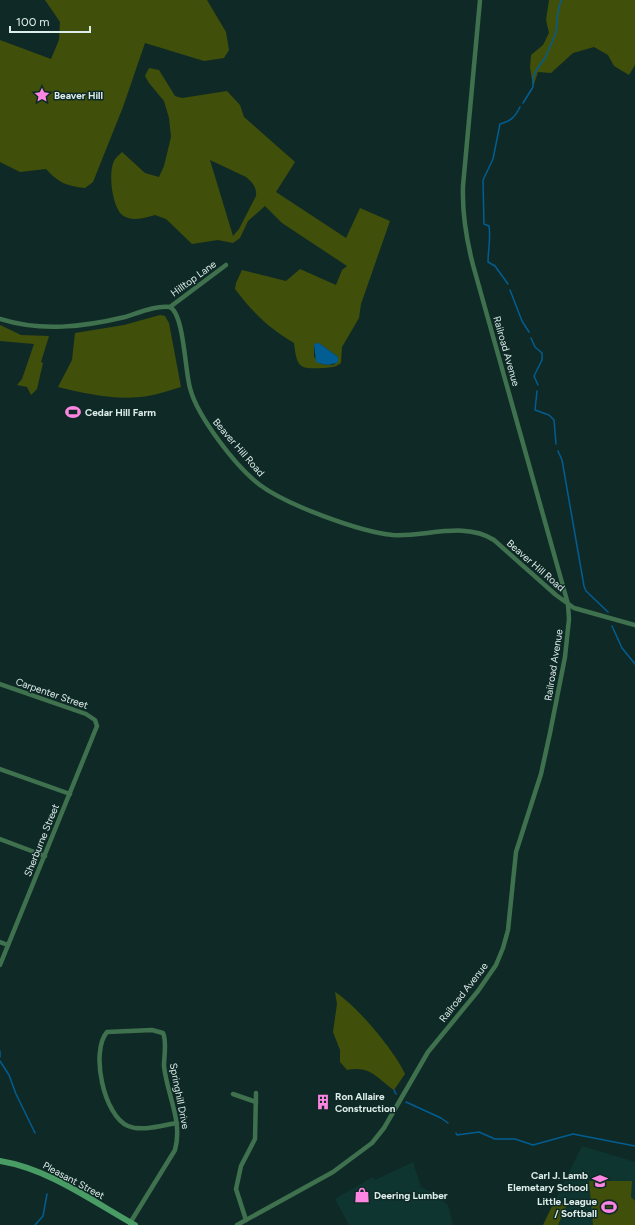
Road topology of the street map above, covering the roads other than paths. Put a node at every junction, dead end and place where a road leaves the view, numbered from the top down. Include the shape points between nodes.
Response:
1 (480, 0) edge
2 (226, 265) dead end
3 (170, 307) junction
4 (0, 319) edge
5 (568, 604) junction
6 (635, 625) edge
7 (0, 684) edge
8 (96, 722) joint
9 (0, 769) edge
10 (70, 794) junction
11 (0, 839) edge
12 (45, 856) junction
13 (0, 942) edge
14 (8, 945) junction
15 (0, 965) edge
16 (256, 1093) dead end
17 (233, 1094) dead end
18 (256, 1102) junction
19 (177, 1123) junction
20 (0, 1161) edge
21 (246, 1220) junction
22 (132, 1224) edge
23 (237, 1225) edge

1 - 5 street, Railroad Avenue via 463,186 464,225
2 - 3 street, Hilltop Lane
3 - 4 street via 110,321 55,328 34,327
3 - 5 street, Beaver Hill Road via 175,311 179,325 188,378 196,406 213,432 260,485 295,504 370,531 404,535 464,531 482,534 494,540
5 - 6 street, Beaver Hill Road via 582,611
5 - 21 street, Railroad Avenue via 565,657 550,733 542,769 516,852 508,930 496,965 428,1052 384,1128 372,1143 333,1172
7 - 8 street, Carpenter Street via 86,714
8 - 10 street, Sherburne Street via 96,731
9 - 10 street
10 - 12 street, Sherburne Street
11 - 12 street
12 - 14 street, Sherburne Street
13 - 14 street
14 - 15 street, Sherburne Street
16 - 18 street
17 - 18 street
18 - 21 street via 255,1139 241,1166 236,1189
19 - 19 street, Springhill Drive via 166,1076 165,1036 162,1032 110,1031 105,1034 100,1055 102,1080 109,1105 115,1115 123,1123 136,1128
19 - 22 street, Springhill Drive via 178,1140 175,1150
20 - 22 main road, Pleasant Street via 24,1166 40,1173
21 - 23 street, Railroad Avenue

